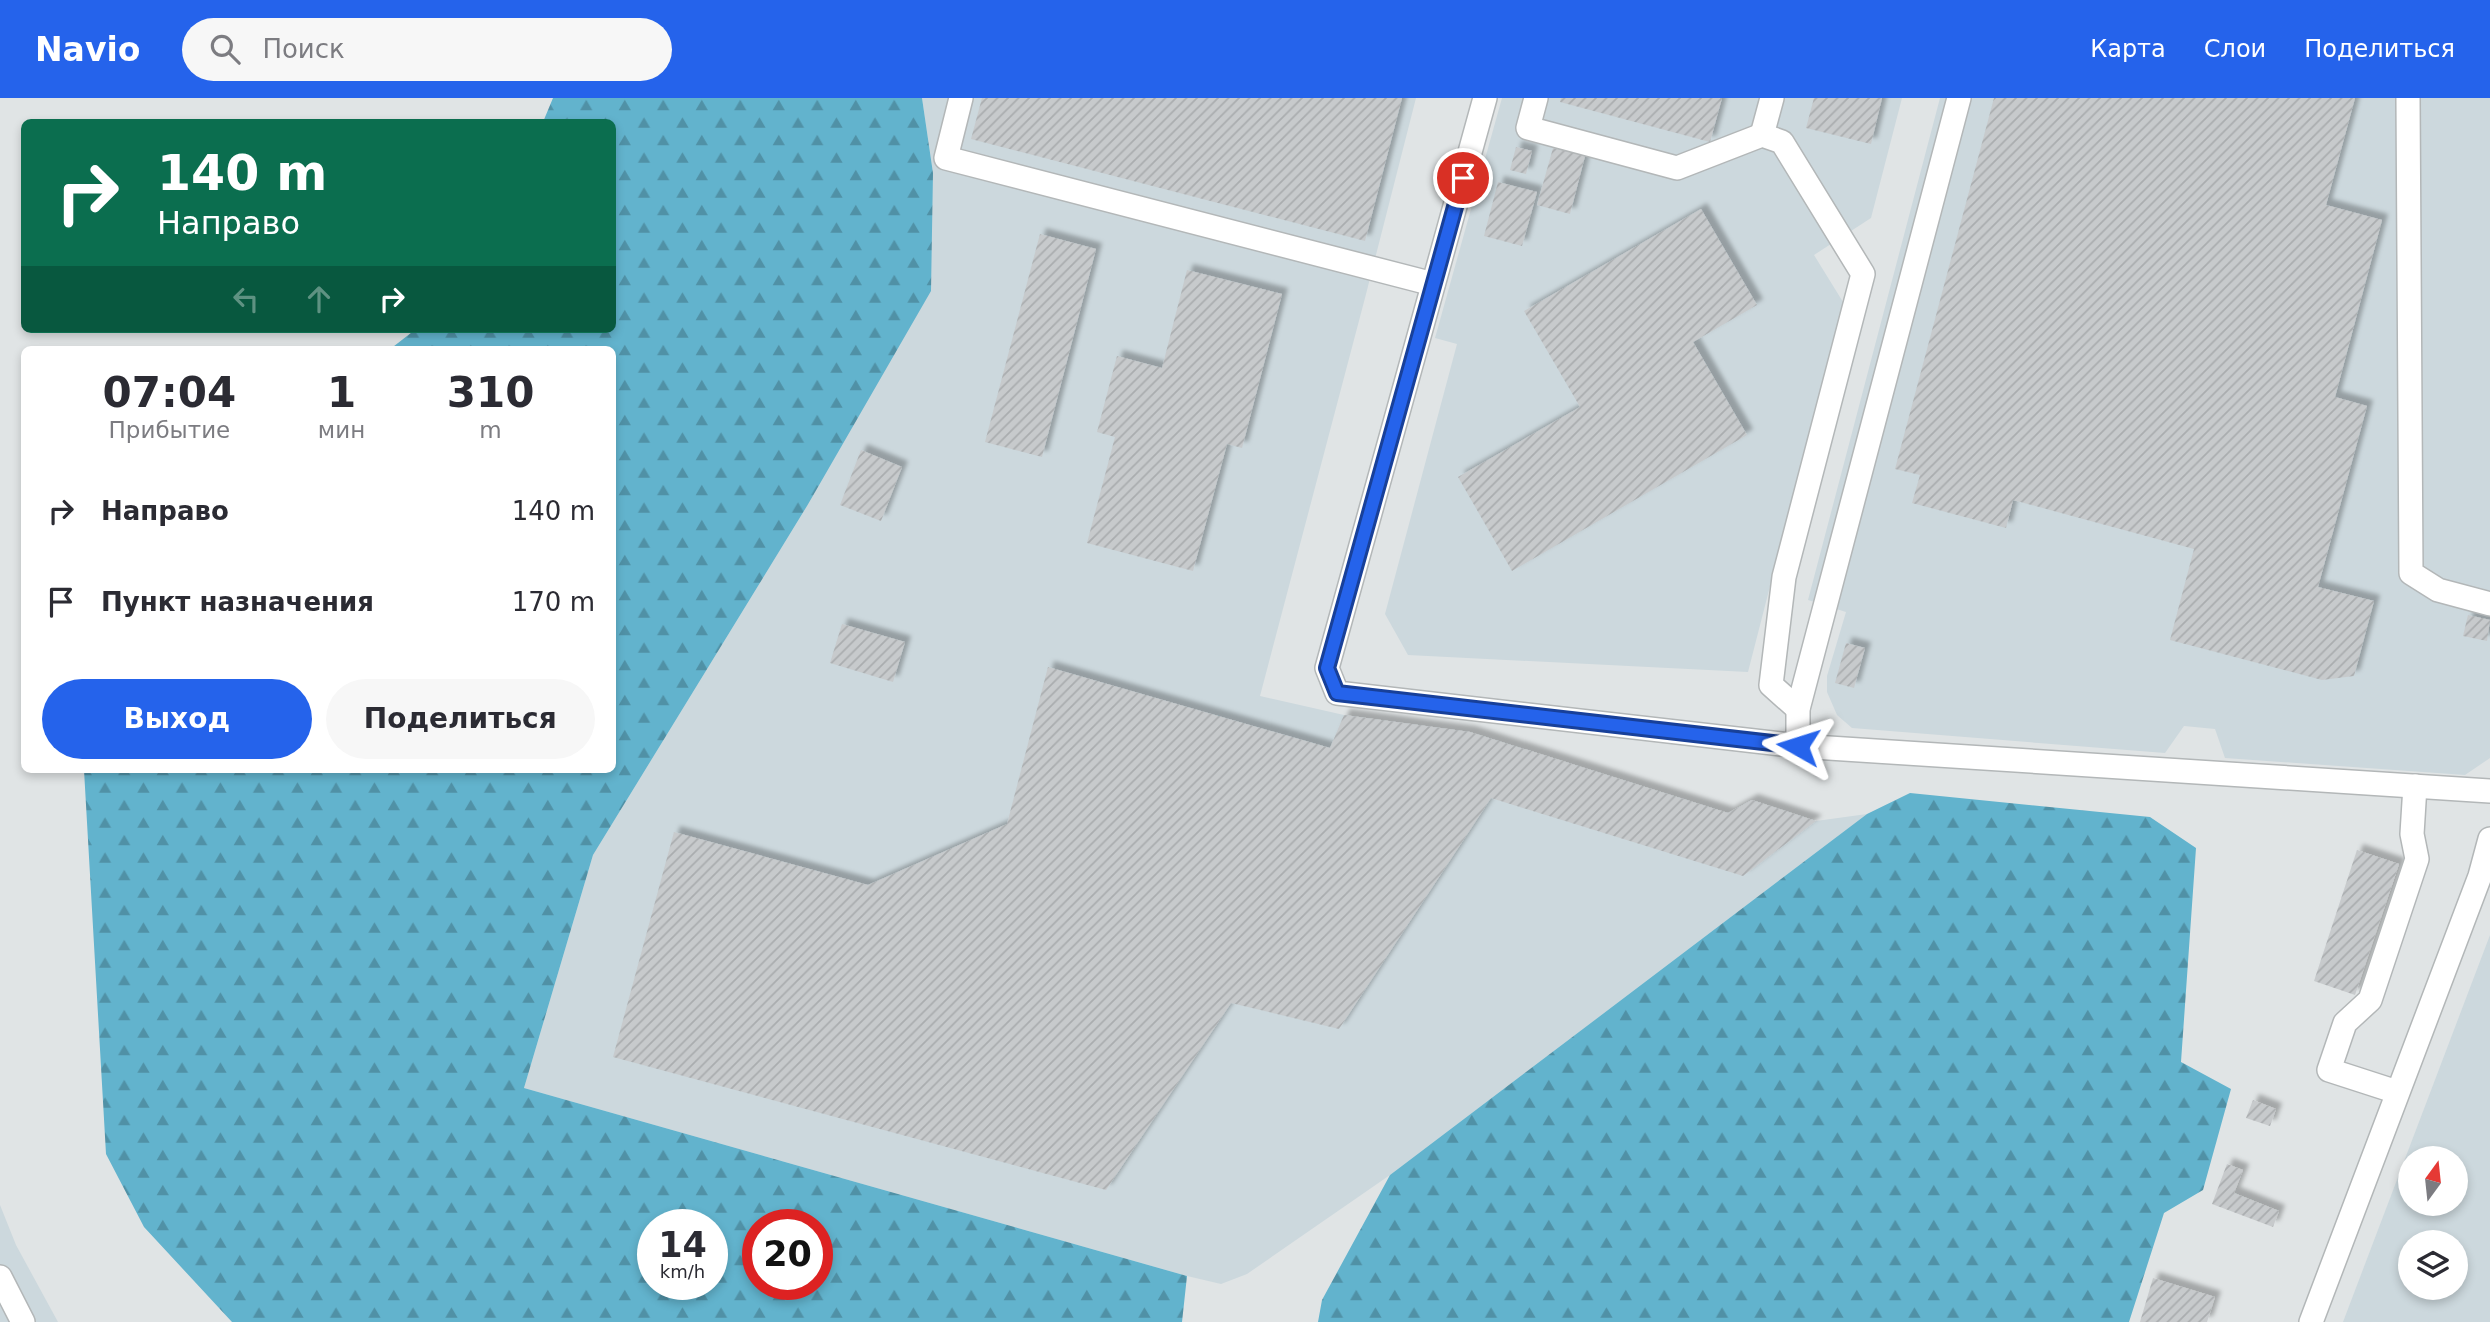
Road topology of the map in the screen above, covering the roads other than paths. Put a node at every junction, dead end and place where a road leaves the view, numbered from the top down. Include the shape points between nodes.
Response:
1 (961, 98) edge
2 (1485, 98) edge
3 (1536, 98) edge
4 (1772, 98) edge
5 (1959, 98) edge
6 (2408, 98) edge
7 (1762, 135) junction
8 (1433, 284) junction
9 (2490, 604) edge
10 (1798, 709) junction
11 (1798, 746) junction
12 (2415, 786) junction
13 (2490, 791) edge
14 (2490, 839) edge
15 (2397, 1093) junction
16 (0, 1278) edge
17 (23, 1322) edge
18 (2311, 1322) edge

1 - 8 street via 946,158
2 - 8 street
3 - 7 street via 1528,128 1676,168
4 - 7 street
5 - 10 street
6 - 9 street via 2411,573 2438,590
7 - 10 street via 1782,142 1863,274 1784,577 1771,685
8 - 11 street via 1327,668 1337,693
10 - 11 street
11 - 12 street
12 - 13 street
12 - 15 street via 2412,834 2417,859 2370,1000 2345,1023 2329,1070
14 - 15 street
15 - 18 street
16 - 17 street

